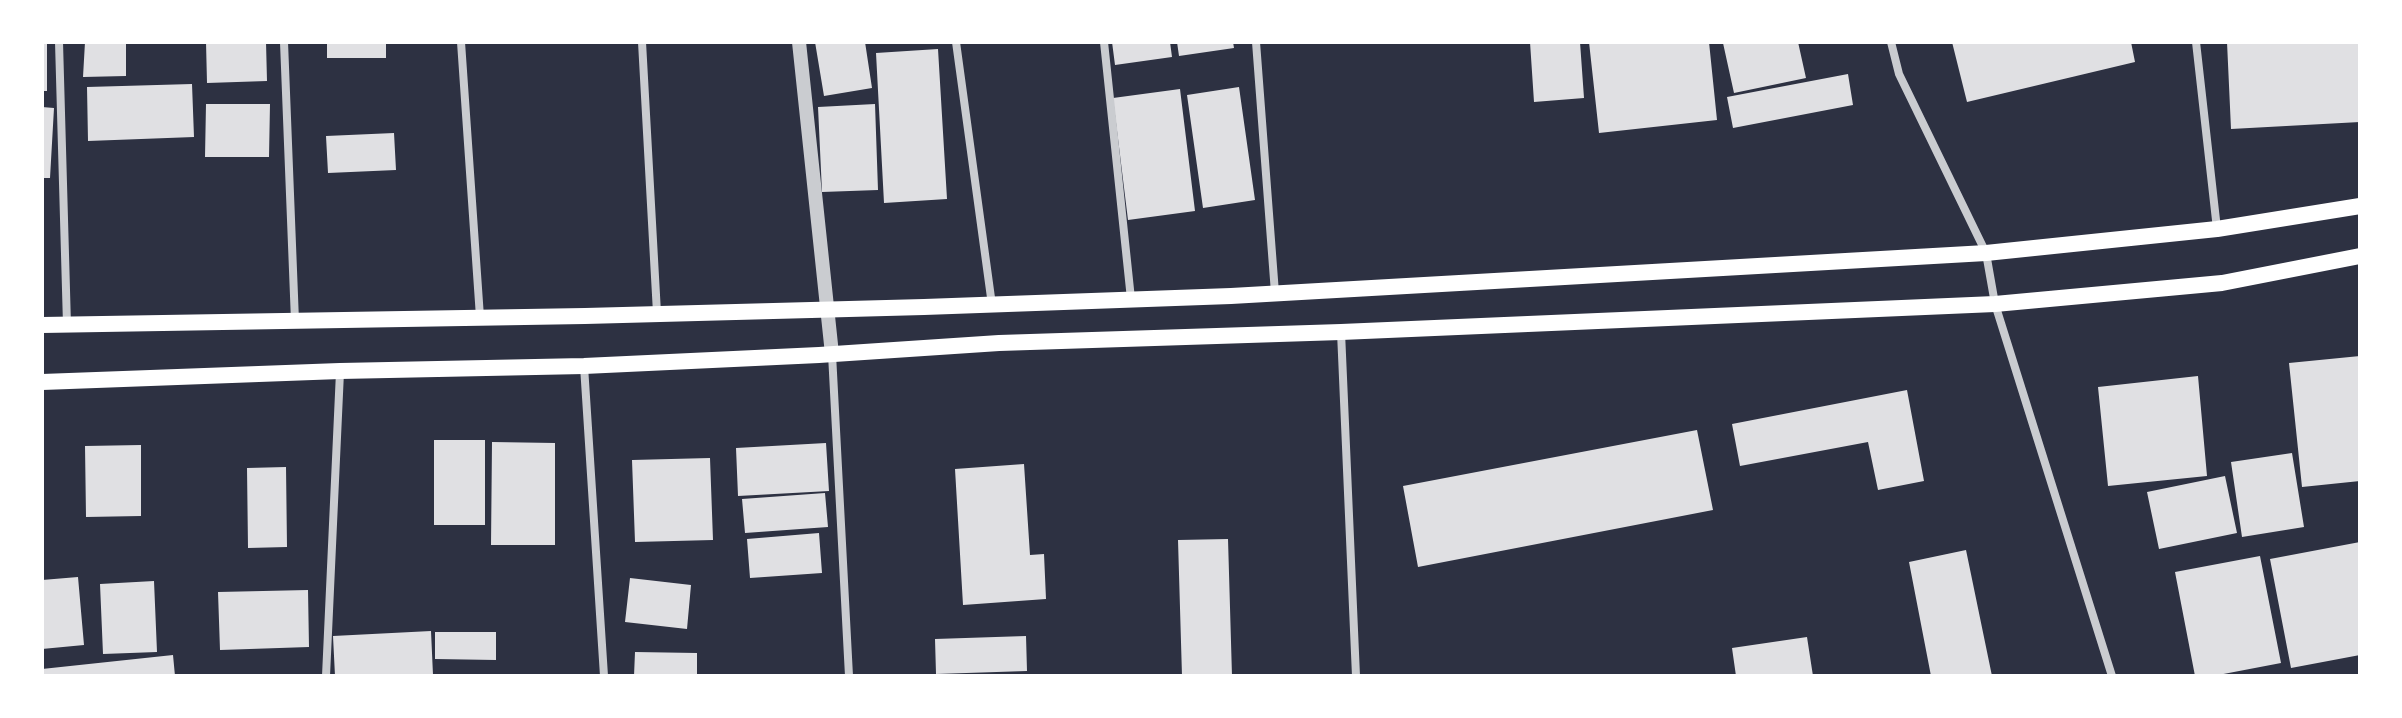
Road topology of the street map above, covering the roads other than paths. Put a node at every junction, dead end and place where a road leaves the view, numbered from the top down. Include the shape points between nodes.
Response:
1 (59, 42) edge
2 (284, 42) edge
3 (461, 42) edge
4 (642, 42) edge
5 (799, 42) edge
6 (956, 42) edge
7 (1104, 42) edge
8 (1256, 42) edge
9 (1891, 42) edge
10 (2196, 42) edge
11 (2360, 206) edge
12 (2217, 229) junction
13 (1986, 253) junction
14 (2360, 256) edge
15 (1275, 293) junction
16 (1131, 299) junction
17 (1995, 304) junction
18 (992, 305) junction
19 (826, 308) junction
20 (657, 313) junction
21 (480, 317) junction
22 (295, 321) junction
23 (42, 325) edge
24 (67, 325) junction
25 (1341, 332) junction
26 (832, 354) junction
27 (584, 366) junction
28 (340, 371) junction
29 (42, 382) edge
30 (326, 676) edge
31 (604, 676) edge
32 (849, 676) edge
33 (1356, 676) edge
34 (2112, 676) edge

1 - 24 street
2 - 22 street
3 - 21 street
4 - 20 street
5 - 19 street
6 - 18 street
7 - 16 street
8 - 15 street
9 - 13 street via 1899,74
10 - 12 street
11 - 12 main road
12 - 13 main road
13 - 15 main road
13 - 17 street
14 - 17 main road via 2222,283
15 - 16 main road
16 - 18 main road
17 - 25 main road
17 - 34 street
18 - 19 main road
19 - 20 main road
19 - 26 street
20 - 21 main road
21 - 22 main road
22 - 24 main road
23 - 24 main road
25 - 26 main road
25 - 33 street
26 - 27 main road
26 - 32 street
27 - 28 main road
27 - 31 street
28 - 29 main road
28 - 30 street

